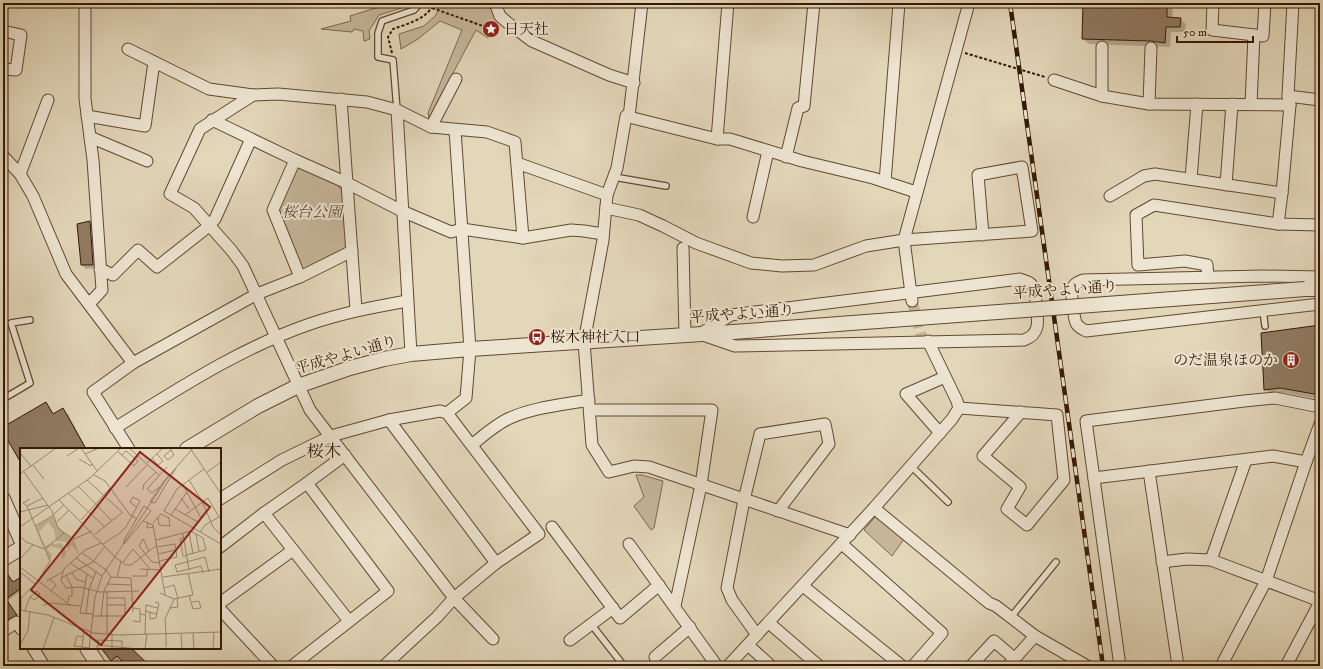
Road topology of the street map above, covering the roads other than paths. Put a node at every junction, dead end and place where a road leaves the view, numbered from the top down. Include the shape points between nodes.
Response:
1 (85, 3) edge
2 (420, 3) edge
3 (495, 3) edge
4 (642, 3) edge
5 (728, 3) edge
6 (814, 3) edge
7 (899, 3) edge
8 (969, 3) edge
9 (1213, 3) edge
10 (1265, 3) edge
11 (1293, 3) edge
12 (3, 32) edge
13 (1254, 35) junction
14 (1102, 47) dead end
15 (1151, 48) dead end
16 (128, 49) dead end
17 (154, 62) junction
18 (3, 69) edge
19 (456, 79) dead end
20 (1054, 80) road end
21 (634, 83) junction
22 (253, 95) junction
23 (1102, 96) junction
24 (48, 100) dead end
25 (341, 100) junction
26 (1289, 100) junction
27 (1320, 100) edge
28 (1149, 104) junction
29 (1197, 104) junction
30 (1232, 104) junction
31 (1251, 104) junction
32 (397, 110) junction
33 (87, 116) junction
34 (629, 116) junction
35 (212, 120) junction
36 (431, 127) junction
37 (455, 130) junction
38 (90, 137) junction
39 (251, 139) junction
40 (716, 139) junction
41 (768, 151) junction
42 (3, 156) edge
43 (786, 157) junction
44 (295, 160) junction
45 (147, 161) dead end
46 (518, 163) junction
47 (20, 174) junction
48 (614, 177) junction
49 (1191, 179) junction
50 (884, 182) junction
51 (347, 183) junction
52 (1226, 185) junction
53 (666, 186) dead end
54 (916, 192) junction
55 (1282, 193) junction
56 (607, 195) junction
57 (1110, 196) dead end
58 (606, 208) junction
59 (402, 211) junction
60 (753, 217) dead end
61 (1278, 224) junction
62 (1320, 225) edge
63 (209, 226) junction
64 (462, 230) junction
65 (603, 234) junction
66 (983, 235) junction
67 (523, 238) junction
68 (904, 240) junction
69 (683, 248) dead end
70 (352, 252) junction
71 (100, 269) junction
72 (300, 277) junction
73 (1208, 277) junction
74 (1320, 277) edge
75 (1320, 289) edge
76 (257, 294) junction
77 (911, 297) junction
78 (407, 301) junction
79 (89, 304) junction
80 (1320, 304) edge
81 (356, 310) junction
82 (1264, 310) junction
83 (30, 320) dead end
84 (1265, 326) dead end
85 (700, 334) junction
86 (685, 335) junction
87 (276, 337) junction
88 (928, 341) junction
89 (584, 342) junction
90 (470, 349) junction
91 (411, 354) junction
92 (133, 363) junction
93 (945, 377) junction
94 (298, 386) junction
95 (3, 399) edge
96 (589, 405) junction
97 (1320, 407) edge
98 (959, 408) junction
99 (447, 412) junction
100 (1021, 412) junction
101 (389, 420) junction
102 (1320, 424) edge
103 (116, 428) junction
104 (940, 433) junction
105 (331, 436) junction
106 (472, 445) junction
107 (128, 448) edge
108 (189, 448) edge
109 (345, 455) junction
110 (1246, 460) junction
111 (1306, 462) junction
112 (911, 466) junction
113 (1148, 471) junction
114 (1094, 478) junction
115 (308, 483) junction
116 (701, 485) junction
117 (221, 498) edge
118 (3, 499) edge
119 (744, 500) junction
120 (948, 502) dead end
121 (874, 508) junction
122 (778, 511) junction
123 (264, 513) junction
124 (552, 527) dead end
125 (850, 535) junction
126 (20, 538) edge
127 (629, 544) dead end
128 (842, 544) junction
129 (221, 546) edge
130 (20, 549) edge
131 (293, 550) junction
132 (3, 559) edge
133 (1211, 560) junction
134 (1056, 562) dead end
135 (1162, 562) junction
136 (496, 564) junction
137 (1266, 581) junction
138 (659, 585) junction
139 (803, 586) junction
140 (454, 598) junction
141 (1320, 602) edge
142 (221, 603) edge
143 (675, 606) junction
144 (613, 608) junction
145 (221, 610) edge
146 (1011, 617) junction
147 (350, 621) junction
148 (769, 623) junction
149 (591, 624) junction
150 (690, 627) junction
151 (20, 628) edge
152 (3, 631) edge
153 (757, 635) junction
154 (1035, 636) junction
155 (492, 639) dead end
156 (570, 640) dead end
157 (748, 645) junction
158 (34, 649) edge
159 (90, 649) edge
160 (655, 657) dead end
161 (1012, 663) edge
162 (1080, 665) edge
163 (44, 666) edge
164 (99, 666) edge
165 (273, 666) edge
166 (292, 666) edge
167 (384, 666) edge
168 (624, 666) edge
169 (717, 666) edge
170 (728, 666) edge
171 (771, 666) edge
172 (818, 666) edge
173 (902, 666) edge
174 (912, 666) edge
175 (971, 666) edge
176 (1120, 666) edge
177 (1178, 666) edge
178 (1221, 666) edge
179 (1286, 666) edge

1 - 33 street
2 - 32 lane via 414,10 382,21 378,33 378,58 393,60
3 - 21 street via 500,16 532,41 609,75
4 - 21 street
5 - 40 street
6 - 43 street via 804,106 798,108
7 - 50 street
8 - 54 street
9 - 13 street via 1212,30
10 - 13 street via 1263,36
11 - 26 street
12 - 18 street via 21,35 16,70
13 - 31 street
14 - 23 street
15 - 28 street
16 - 17 street
17 - 22 street via 210,89
17 - 33 street via 146,126
19 - 36 street
20 - 23 street
21 - 34 street
22 - 25 street via 278,94
22 - 35 street
23 - 28 street
24 - 47 street
25 - 32 street via 367,102
25 - 51 street
26 - 27 street
26 - 31 street
26 - 55 street
28 - 29 street
29 - 30 street
29 - 49 street
30 - 31 street
30 - 52 street
32 - 36 street
32 - 59 street
33 - 38 street
34 - 40 street
34 - 48 street via 626,116
35 - 39 street
35 - 63 street via 200,129 170,194 194,208
36 - 37 street
37 - 46 street via 487,132 515,142
37 - 64 street
38 - 45 street
38 - 71 street
39 - 44 street
39 - 63 street via 215,219
40 - 41 street via 730,139
41 - 43 street
41 - 60 street
42 - 47 street
43 - 50 street
44 - 51 street
44 - 72 street via 273,210
46 - 56 street
46 - 67 street
47 - 79 street via 33,196 66,274
48 - 53 lane
48 - 56 street
49 - 52 street
49 - 57 street via 1155,174 1144,176
50 - 54 street
51 - 59 street
51 - 70 street
52 - 55 street
54 - 68 street
55 - 61 street
56 - 58 street
58 - 65 street
58 - 68 street via 639,215 696,243 751,263 782,266 814,265 866,246
59 - 64 street via 452,232
59 - 78 street
61 - 62 street
61 - 73 street via 1154,205 1136,215 1138,265 1184,261 1207,265
63 - 71 street via 157,266 138,250 113,275
63 - 76 street via 244,266
64 - 67 street
64 - 90 street
65 - 67 street via 571,230
65 - 89 street
66 - 66 street via 1032,231 1022,167 978,175
66 - 68 street
68 - 77 street
69 - 86 street
70 - 72 street
70 - 81 street
71 - 79 street via 102,290
72 - 76 street
73 - 74 street
73 - 82 street via 1076,282 1071,292 1076,322 1080,328 1092,331
75 - 85 street, 平成やよい通り, bridge
76 - 87 street
76 - 92 street
77 - 85 street via 731,315
77 - 88 street via 1020,279 1033,286 1038,326 1031,338
78 - 81 street
78 - 91 street
79 - 92 street
80 - 82 street
81 - 87 street via 310,323
82 - 84 lane
83 - 95 lane via 11,323 30,383
85 - 86 street, 平成やよい通り
85 - 88 street via 735,346
86 - 89 street, 平成やよい通り
87 - 94 street
87 - 103 street via 223,362
88 - 93 street
89 - 90 street, 平成やよい通り
89 - 96 street
90 - 91 street, 平成やよい通り
90 - 99 street via 466,398
91 - 94 street, 平成やよい通り via 350,368
92 - 103 street via 93,392
93 - 98 street
93 - 104 street via 906,394
94 - 105 street via 310,410
94 - 108 street, 平成やよい通り via 258,406
96 - 106 street via 536,409 509,418
96 - 116 street via 592,445 609,472 634,466 649,467
96 - 116 street via 712,410
97 - 114 street via 1275,398 1086,421
98 - 100 street
98 - 104 street
99 - 101 street
99 - 106 street
100 - 100 street via 1057,415 1064,480 1027,525 1007,509 1020,487 983,456
101 - 105 street
101 - 136 street
102 - 111 street
103 - 107 street
104 - 112 street
105 - 109 street
105 - 117 street via 282,460
106 - 136 street via 538,534
109 - 115 street
109 - 140 street
110 - 111 street via 1273,456
110 - 113 street
110 - 133 street
111 - 137 street
112 - 120 lane
112 - 121 street
113 - 114 street
113 - 135 street
114 - 176 street
115 - 123 street
115 - 147 street via 388,591
116 - 119 street
116 - 143 street
118 - 126 street
119 - 122 street
119 - 122 street via 760,434 825,424 829,444
119 - 153 street via 727,588 732,600
121 - 125 street
121 - 146 street via 989,603
122 - 125 street
123 - 129 street
123 - 131 street
124 - 144 street
125 - 128 street
127 - 138 street
128 - 139 street
128 - 174 street via 942,633
130 - 132 street
131 - 142 street
131 - 147 street
133 - 135 street
133 - 137 street
134 - 146 lane
135 - 177 street
136 - 140 street
137 - 141 street
137 - 178 street
138 - 143 street
138 - 144 street via 620,618
139 - 148 street
139 - 173 street
140 - 155 street
140 - 167 street
141 - 179 street
143 - 150 street
144 - 149 street
145 - 165 street
146 - 154 street
147 - 166 street
148 - 153 street
148 - 172 street
149 - 156 street
149 - 168 lane
150 - 160 street
150 - 169 street
151 - 152 street via 16,622
153 - 157 street
154 - 161 street
154 - 162 street
157 - 170 street
157 - 171 street
158 - 163 street
159 - 164 street
161 - 175 street via 994,641

